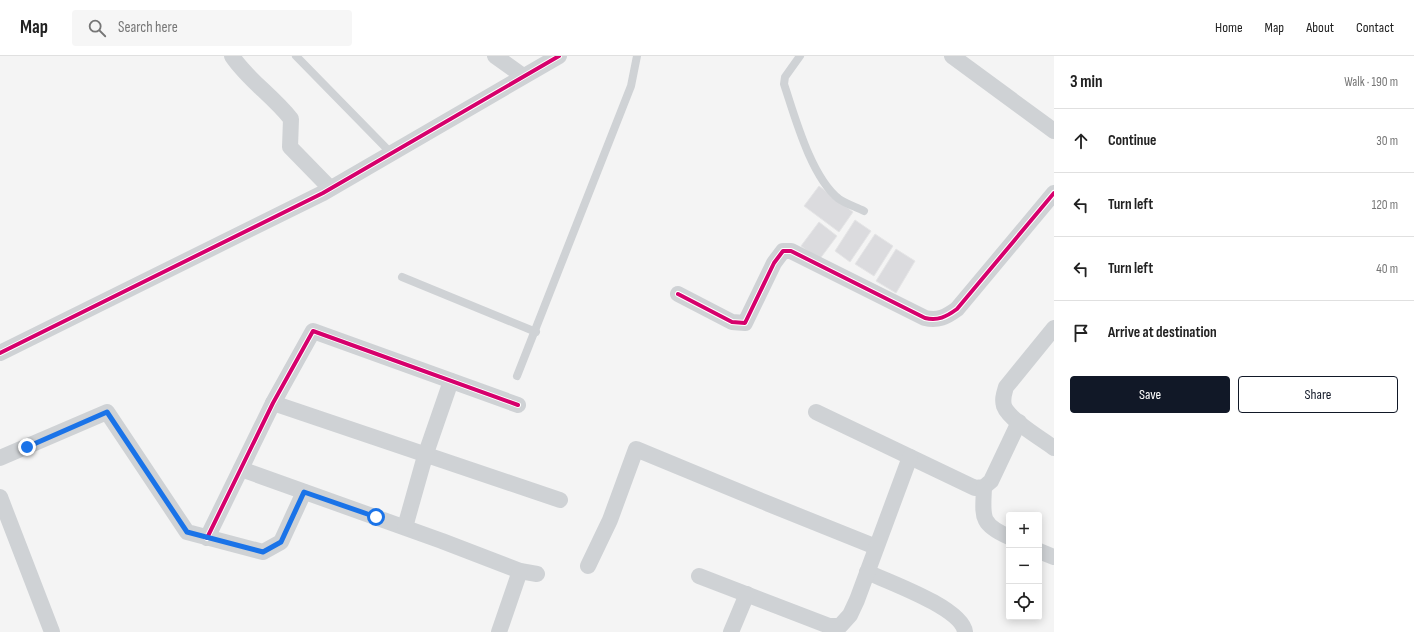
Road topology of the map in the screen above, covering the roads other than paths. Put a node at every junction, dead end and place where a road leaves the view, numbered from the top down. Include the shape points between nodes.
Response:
1 (232, 56) edge
2 (296, 56) edge
3 (494, 56) edge
4 (559, 56) edge
5 (637, 56) edge
6 (800, 56) edge
7 (952, 56) edge
8 (524, 76) junction
9 (1054, 131) edge
10 (391, 153) junction
11 (330, 188) junction
12 (1054, 193) edge
13 (864, 211) dead end
14 (402, 277) dead end
15 (678, 294) dead end
16 (1054, 328) edge
17 (536, 332) junction
18 (0, 353) edge
19 (517, 376) dead end
20 (451, 381) junction
21 (273, 403) junction
22 (518, 405) dead end
23 (816, 412) dead end
24 (1019, 422) junction
25 (1054, 448) edge
26 (425, 456) junction
27 (910, 457) junction
28 (0, 458) edge
29 (241, 469) junction
30 (984, 487) junction
31 (304, 492) junction
32 (0, 497) edge
33 (560, 500) dead end
34 (405, 528) junction
35 (1006, 536) edge
36 (207, 538) junction
37 (876, 547) junction
38 (1042, 551) edge
39 (1054, 557) edge
40 (588, 566) dead end
41 (520, 571) junction
42 (867, 572) junction
43 (537, 574) dead end
44 (699, 576) dead end
45 (747, 594) junction
46 (52, 632) edge
47 (499, 632) edge
48 (731, 632) edge
49 (965, 632) edge

1 - 11 street via 291,119 290,147
2 - 10 lane
3 - 8 street
4 - 8 street
5 - 17 lane via 631,86
6 - 13 lane via 785,77 784,84 801,135 824,182 839,198
7 - 9 street
8 - 10 street
10 - 11 street
11 - 18 street
12 - 15 street via 957,309 936,320 925,318 791,251 783,252 774,263 745,323 732,322
14 - 17 lane
16 - 24 street via 1004,392 1004,407
17 - 19 lane
20 - 21 street via 313,331
20 - 22 street
20 - 26 street
21 - 26 street
21 - 29 street
23 - 27 street
24 - 25 street
24 - 30 street via 991,481
26 - 33 street
26 - 34 street
27 - 30 street via 967,485 975,488
27 - 37 street
28 - 36 street via 107,412 187,532
29 - 31 street
29 - 36 street
30 - 35 street via 983,516 991,528
31 - 34 street
31 - 36 street via 281,542 263,552
32 - 46 street
34 - 41 street
37 - 40 street via 636,449 610,520
37 - 42 street
38 - 39 street
41 - 43 street
41 - 47 street
42 - 45 street via 850,615 840,626 829,626
42 - 49 street via 936,603 955,616 965,628
44 - 45 street
45 - 48 street

